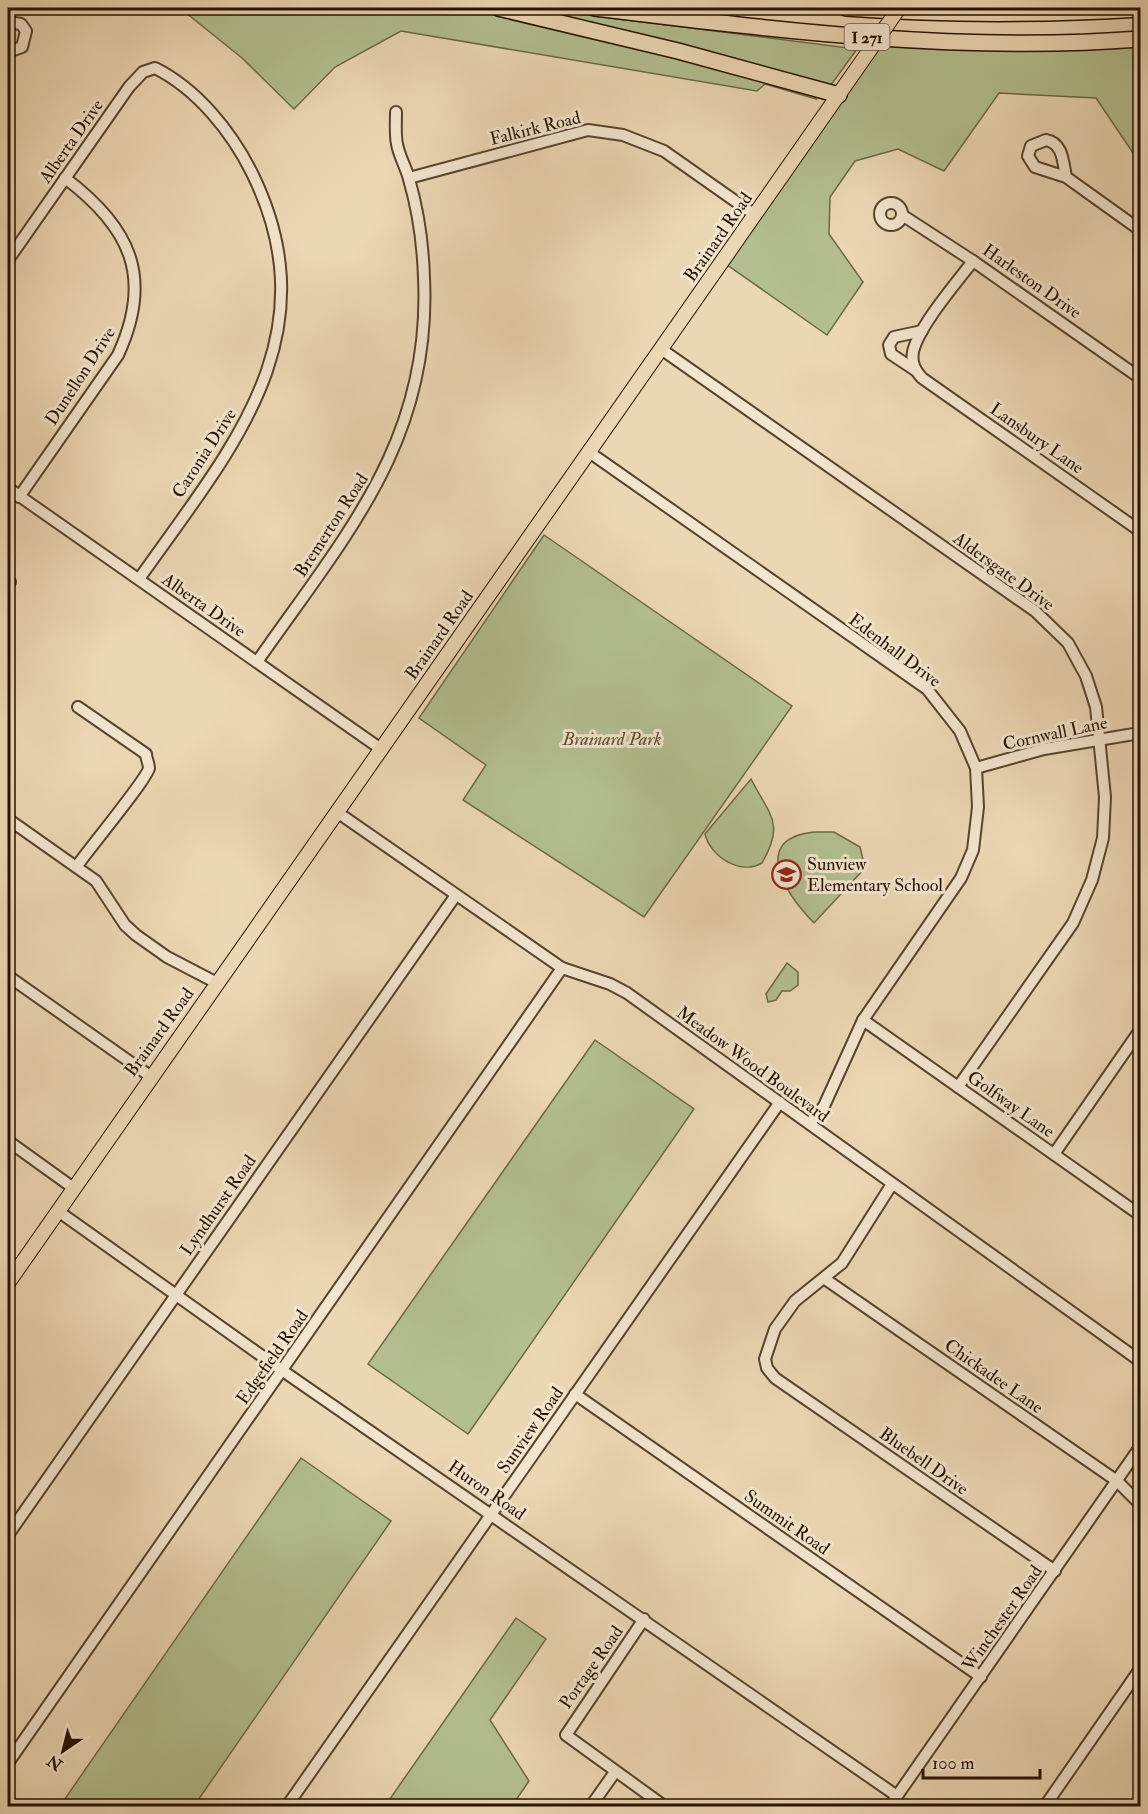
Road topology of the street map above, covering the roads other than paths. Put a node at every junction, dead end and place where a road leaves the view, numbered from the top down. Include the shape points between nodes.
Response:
1 (498, 8) edge
2 (594, 8) edge
3 (846, 8) edge
4 (899, 8) edge
5 (1140, 9) edge
6 (8, 22) edge
7 (1140, 39) edge
8 (8, 52) edge
9 (143, 72) joint
10 (839, 95) junction
11 (396, 112) dead end
12 (1066, 177) dead end
13 (65, 178) junction
14 (409, 178) junction
15 (755, 215) junction
16 (902, 215) dead end
17 (1140, 230) edge
18 (8, 260) edge
19 (973, 261) junction
20 (922, 331) junction
21 (661, 349) junction
22 (911, 364) junction
23 (1140, 378) edge
24 (589, 452) junction
25 (8, 488) edge
26 (19, 497) junction
27 (1140, 531) edge
28 (139, 579) junction
29 (257, 662) junction
30 (78, 707) dead end
31 (1140, 733) edge
32 (1099, 739) junction
33 (381, 749) junction
34 (976, 768) junction
35 (337, 812) junction
36 (8, 819) edge
37 (77, 866) junction
38 (456, 895) junction
39 (562, 968) junction
40 (8, 976) edge
41 (217, 983) junction
42 (863, 1020) junction
43 (1140, 1030) edge
44 (150, 1076) junction
45 (958, 1087) junction
46 (780, 1102) junction
47 (810, 1123) junction
48 (8, 1141) edge
49 (1054, 1154) junction
50 (892, 1185) junction
51 (72, 1186) junction
52 (58, 1211) junction
53 (1140, 1215) edge
54 (825, 1278) junction
55 (8, 1283) edge
56 (176, 1294) junction
57 (1140, 1360) edge
58 (283, 1371) junction
59 (574, 1394) junction
60 (1140, 1447) edge
61 (1117, 1481) junction
62 (1140, 1504) edge
63 (492, 1514) junction
64 (8, 1535) edge
65 (1055, 1571) junction
66 (644, 1619) junction
67 (981, 1677) junction
68 (1138, 1677) edge
69 (8, 1763) edge
70 (615, 1772) junction
71 (897, 1796) junction
72 (287, 1806) edge
73 (591, 1806) edge
74 (664, 1806) edge
75 (890, 1806) edge
76 (1045, 1806) edge

1 - 10 highway
2 - 7 highway, I 271 via 913,41 1083,44
3 - 5 highway via 1056,14
4 - 10 main road, Brainard Road, bridge
6 - 8 street via 21,24 26,31 22,47
9 - 13 street, Alberta Drive
9 - 28 street, Caronia Drive via 155,68 172,76 190,91 242,153 259,187 272,229 280,298 270,367 243,429
10 - 15 main road, Brainard Road
11 - 14 street, Bremerton Road via 397,144
12 - 17 street
13 - 18 street, Alberta Drive
13 - 26 street, Dunellon Drive via 90,197 125,242 133,269 134,300 129,330 118,354
14 - 15 street, Falkirk Road via 588,130 623,135 664,151
14 - 29 street, Bremerton Road via 424,278 424,325 410,405 390,459 363,511
15 - 21 main road, Brainard Road
16 - 19 street, Harleston Drive
19 - 20 street
19 - 23 street, Harleston Drive
20 - 22 street
20 - 22 street, Lansbury Lane via 890,341 891,354
21 - 24 main road, Brainard Road
21 - 32 street, Aldersgate Drive via 1035,611 1068,643 1086,676 1096,707
22 - 27 street, Lansbury Lane
24 - 33 main road, Brainard Road
24 - 34 street, Edenhall Drive via 927,689 960,731
25 - 26 street, Alberta Drive
26 - 28 street, Alberta Drive
28 - 29 street, Alberta Drive
29 - 33 street, Alberta Drive
30 - 37 street via 146,754 148,768 141,784
31 - 32 street, Cornwall Lane
32 - 34 street, Cornwall Lane
32 - 45 street, Aldersgate Drive via 1104,818 1092,880 1073,923
33 - 35 main road, Brainard Road
34 - 42 street, Edenhall Drive via 978,807 973,850 961,878
35 - 38 street, Meadow Wood Boulevard
35 - 41 main road, Brainard Road
36 - 37 street
37 - 41 street via 96,881 136,935 167,957
38 - 39 street, Meadow Wood Boulevard
38 - 56 street, Lyndhurst Road
39 - 46 street, Meadow Wood Boulevard via 627,993
39 - 58 street, Edgefield Road
40 - 44 street
41 - 44 main road, Brainard Road
42 - 45 street, Golfway Lane
42 - 47 street, Edenhall Drive via 824,1106
43 - 49 street
44 - 51 main road, Brainard Road
45 - 49 street, Golfway Lane
46 - 47 street, Meadow Wood Boulevard
46 - 59 street, Sunview Road
47 - 50 street, Meadow Wood Boulevard
48 - 51 street
49 - 53 street, Golfway Lane
50 - 54 street via 842,1263
50 - 57 street, Meadow Wood Boulevard
51 - 52 main road, Brainard Road
52 - 55 main road, Brainard Road
52 - 56 street, Huron Road
54 - 61 street, Chickadee Lane
54 - 65 street, Bluebell Drive via 795,1301 775,1329 765,1359 767,1368 775,1378
56 - 58 street, Huron Road
56 - 64 street, Lyndhurst Road
58 - 63 street, Huron Road
58 - 69 street, Edgefield Road
59 - 63 street, Sunview Road
59 - 67 street, Summit Road
60 - 61 street, Winchester Road
61 - 62 street, Chickadee Lane
61 - 65 street, Winchester Road
63 - 66 street, Huron Road
63 - 72 street, Sunview Road
65 - 67 street, Winchester Road
66 - 70 street, Portage Road via 566,1735
66 - 71 street, Huron Road
67 - 71 street, Winchester Road
68 - 76 street
70 - 73 street
70 - 74 street
71 - 75 street, Winchester Road

